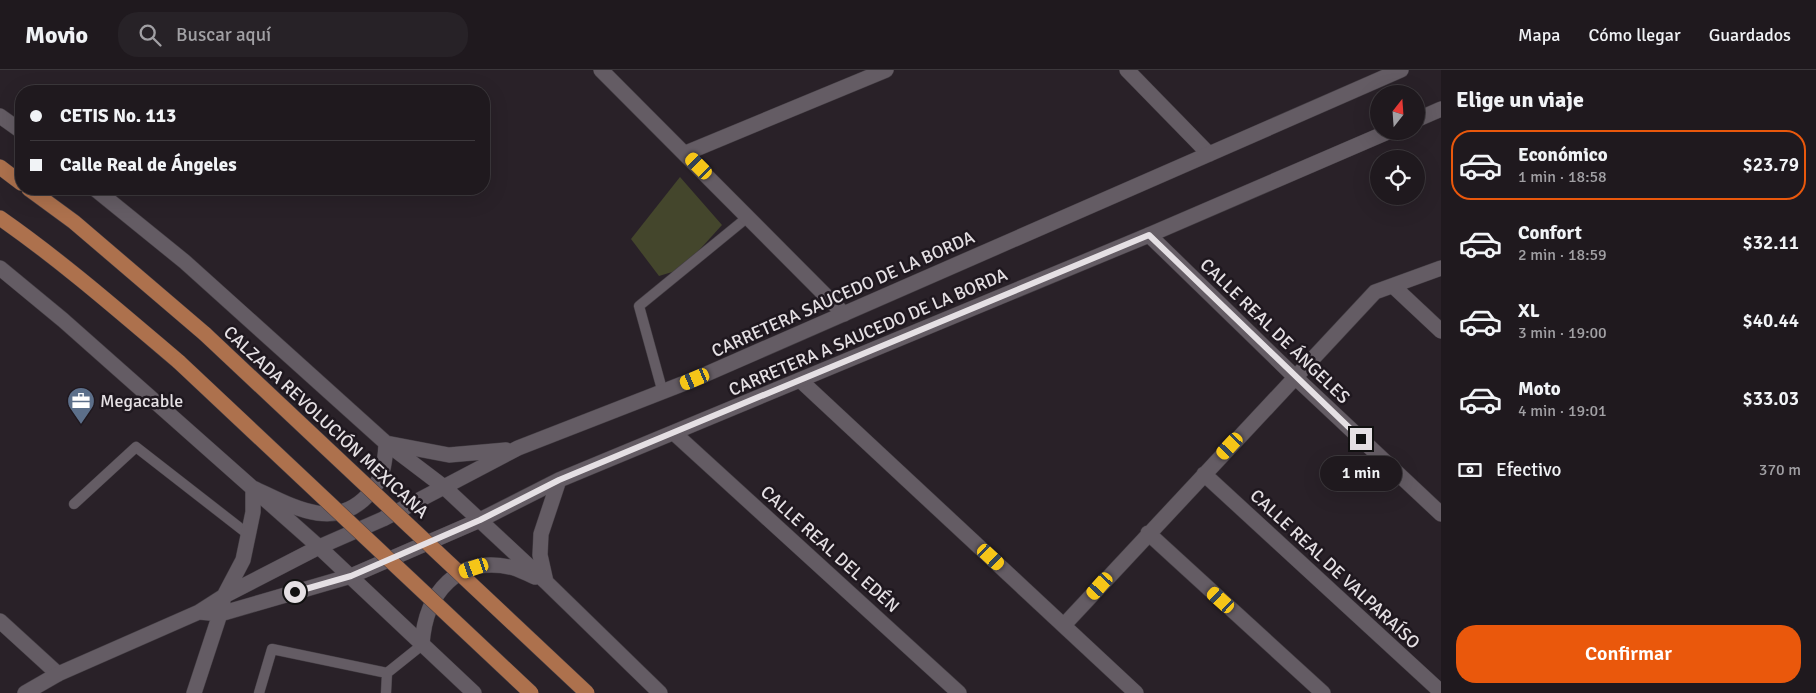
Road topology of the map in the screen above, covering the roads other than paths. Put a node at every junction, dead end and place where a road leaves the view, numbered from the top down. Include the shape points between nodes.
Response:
1 (601, 70) edge
2 (886, 70) edge
3 (1127, 70) edge
4 (1400, 70) edge
5 (1441, 109) edge
6 (0, 116) edge
7 (1425, 116) edge
8 (15, 127) edge
9 (1370, 140) edge
10 (686, 153) junction
11 (1209, 154) junction
12 (0, 167) edge
13 (15, 178) edge
14 (37, 195) edge
15 (103, 195) edge
16 (748, 216) junction
17 (0, 218) edge
18 (1149, 235) junction
19 (0, 268) edge
20 (1441, 268) edge
21 (1392, 286) junction
22 (844, 314) junction
23 (1441, 330) edge
24 (1295, 377) junction
25 (801, 381) junction
26 (663, 392) junction
27 (674, 433) junction
28 (386, 443) junction
29 (518, 448) junction
30 (1204, 474) junction
31 (559, 480) junction
32 (444, 487) junction
33 (253, 488) junction
34 (74, 504) dead end
35 (1441, 514) edge
36 (480, 520) junction
37 (1148, 533) junction
38 (249, 535) junction
39 (319, 547) junction
40 (351, 576) junction
41 (546, 582) junction
42 (224, 596) junction
43 (199, 612) junction
44 (220, 614) junction
45 (0, 621) edge
46 (1064, 625) junction
47 (422, 645) junction
48 (58, 674) junction
49 (388, 674) junction
50 (1441, 692) edge
51 (25, 693) edge
52 (194, 693) edge
53 (259, 693) edge
54 (386, 693) edge
55 (474, 693) edge
56 (531, 693) edge
57 (587, 693) edge
58 (660, 693) edge
59 (959, 693) edge
60 (1136, 693) edge
61 (1323, 693) edge

1 - 10 street
2 - 10 street
3 - 11 street
4 - 11 street, CARRETERA SAUCEDO DE LA BORDA
5 - 7 street
6 - 8 street
9 - 18 street, CARRETERA A SAUCEDO DE LA BORDA
10 - 16 street
11 - 22 street, CARRETERA SAUCEDO DE LA BORDA
12 - 13 main road
14 - 57 main road, CALZADA REVOLUCIÓN MEXICANA, bridge via 74,222 205,334
15 - 28 street, CALZADA REVOLUCIÓN MEXICANA via 185,262
16 - 22 street
16 - 26 lane via 639,306
17 - 56 main road, bridge via 84,282 179,362
18 - 24 street, CALLE REAL DE ÁNGELES
18 - 25 street, CARRETERA A SAUCEDO DE LA BORDA
19 - 33 street
20 - 21 street
21 - 23 street
21 - 24 street via 1374,292
22 - 26 street, CARRETERA SAUCEDO DE LA BORDA
24 - 30 street
24 - 35 street, CALLE REAL DE ÁNGELES
25 - 27 street, CARRETERA A SAUCEDO DE LA BORDA
25 - 46 street
26 - 29 street, CARRETERA SAUCEDO DE LA BORDA
27 - 31 street, CARRETERA A SAUCEDO DE LA BORDA
27 - 59 street, CALLE REAL DEL EDÉN
28 - 29 street via 449,455
28 - 32 street, CALZADA REVOLUCIÓN MEXICANA
28 - 33 street via 385,465 380,478 359,504 339,514 306,510
29 - 32 street, CARRETERA SAUCEDO DE LA BORDA
30 - 37 street
30 - 50 street, CALLE REAL DE VALPARAÍSO
31 - 36 street, CARRETERA A SAUCEDO DE LA BORDA
31 - 41 street via 540,534 540,556
32 - 36 street, CALZADA REVOLUCIÓN MEXICANA
32 - 39 street, CARRETERA SAUCEDO DE LA BORDA
33 - 38 street
33 - 39 street
34 - 38 lane via 136,447
36 - 40 street, CARRETERA A SAUCEDO DE LA BORDA
36 - 41 street, CALZADA REVOLUCIÓN MEXICANA
37 - 46 street
37 - 61 street
38 - 42 street via 243,560
39 - 40 street
39 - 42 street, CARRETERA SAUCEDO DE LA BORDA
40 - 44 street, CARRETERA A SAUCEDO DE LA BORDA
40 - 47 street
41 - 47 street via 514,568 492,565 455,575 440,590 425,620
41 - 58 street, CALZADA REVOLUCIÓN MEXICANA
42 - 43 street, CARRETERA SAUCEDO DE LA BORDA
42 - 44 street
43 - 44 street
43 - 48 street, CARRETERA SAUCEDO DE LA BORDA
44 - 52 street
45 - 48 street
46 - 60 street
47 - 49 lane
47 - 55 street
48 - 51 street, CARRETERA SAUCEDO DE LA BORDA
49 - 53 lane via 272,649
49 - 54 lane

